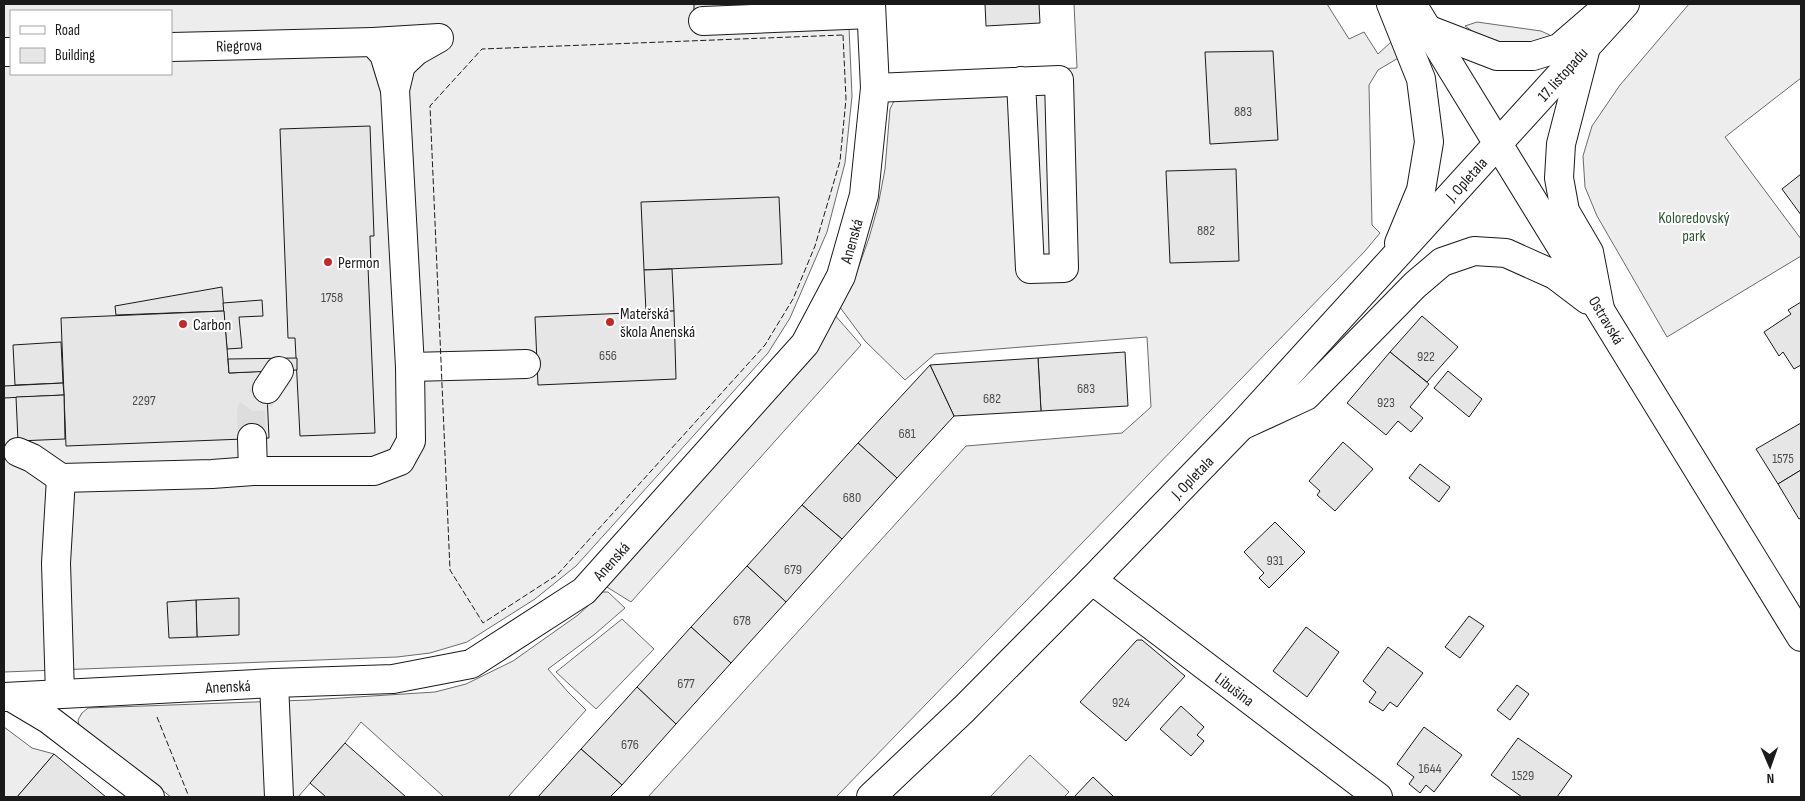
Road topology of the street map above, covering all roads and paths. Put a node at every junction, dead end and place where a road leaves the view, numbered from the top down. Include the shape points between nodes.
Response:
1 (1391, 4) edge
2 (1412, 4) edge
3 (1610, 4) edge
4 (1625, 4) edge
5 (871, 9) edge
6 (791, 10) edge
7 (703, 21) dead end
8 (1427, 29) junction
9 (373, 42) junction
10 (172, 47) edge
11 (1586, 48) junction
12 (1020, 81) junction
13 (875, 88) junction
14 (395, 90) junction
15 (1498, 144) junction
16 (1392, 260) junction
17 (1600, 308) junction
18 (526, 364) dead end
19 (410, 367) junction
20 (1241, 426) junction
21 (252, 438) tunnel mouth
22 (18, 452) dead end
23 (253, 471) junction
24 (61, 478) junction
25 (1092, 580) junction
26 (1801, 637) edge
27 (274, 684) junction
28 (60, 694) junction
29 (7, 697) edge
30 (880, 794) edge
31 (150, 797) edge
32 (279, 797) edge
33 (1378, 797) edge

1 - 16 street via 1421,79 1429,142 1421,190
2 - 8 street, Ostravská
3 - 8 street via 1559,48 1533,56 1497,56
4 - 11 street, 17. listopadu
5 - 6 street
5 - 13 street, Anenská
6 - 7 street
8 - 15 street, Ostravská
9 - 10 street, Riegrova
9 - 14 street via 384,54
9 - 14 street, Riegrova via 439,38 416,51 401,65
11 - 15 street, 17. listopadu
11 - 17 street via 1561,144 1560,178 1564,211 1589,252
12 - 12 street via 1059,80 1064,268 1030,269
12 - 13 street
13 - 27 street, Anenská via 864,195 842,276 805,344 584,591 471,664 394,679
14 - 19 street
15 - 16 street, J. Opletala
15 - 17 street, Ostravská
16 - 20 street, J. Opletala
17 - 20 street via 1555,275 1506,253 1474,251 1442,262 1415,284 1306,396
17 - 26 street, Ostravská
18 - 19 street
19 - 23 street via 411,442 400,461 374,471
20 - 25 street, J. Opletala
21 - 23 street
22 - 24 street
23 - 24 street
24 - 28 street via 56,563
25 - 30 street, J. Opletala
25 - 33 street, Libušina
27 - 28 street, Anenská
27 - 32 street
28 - 29 street, Anenská
29 - 31 street via 48,719

